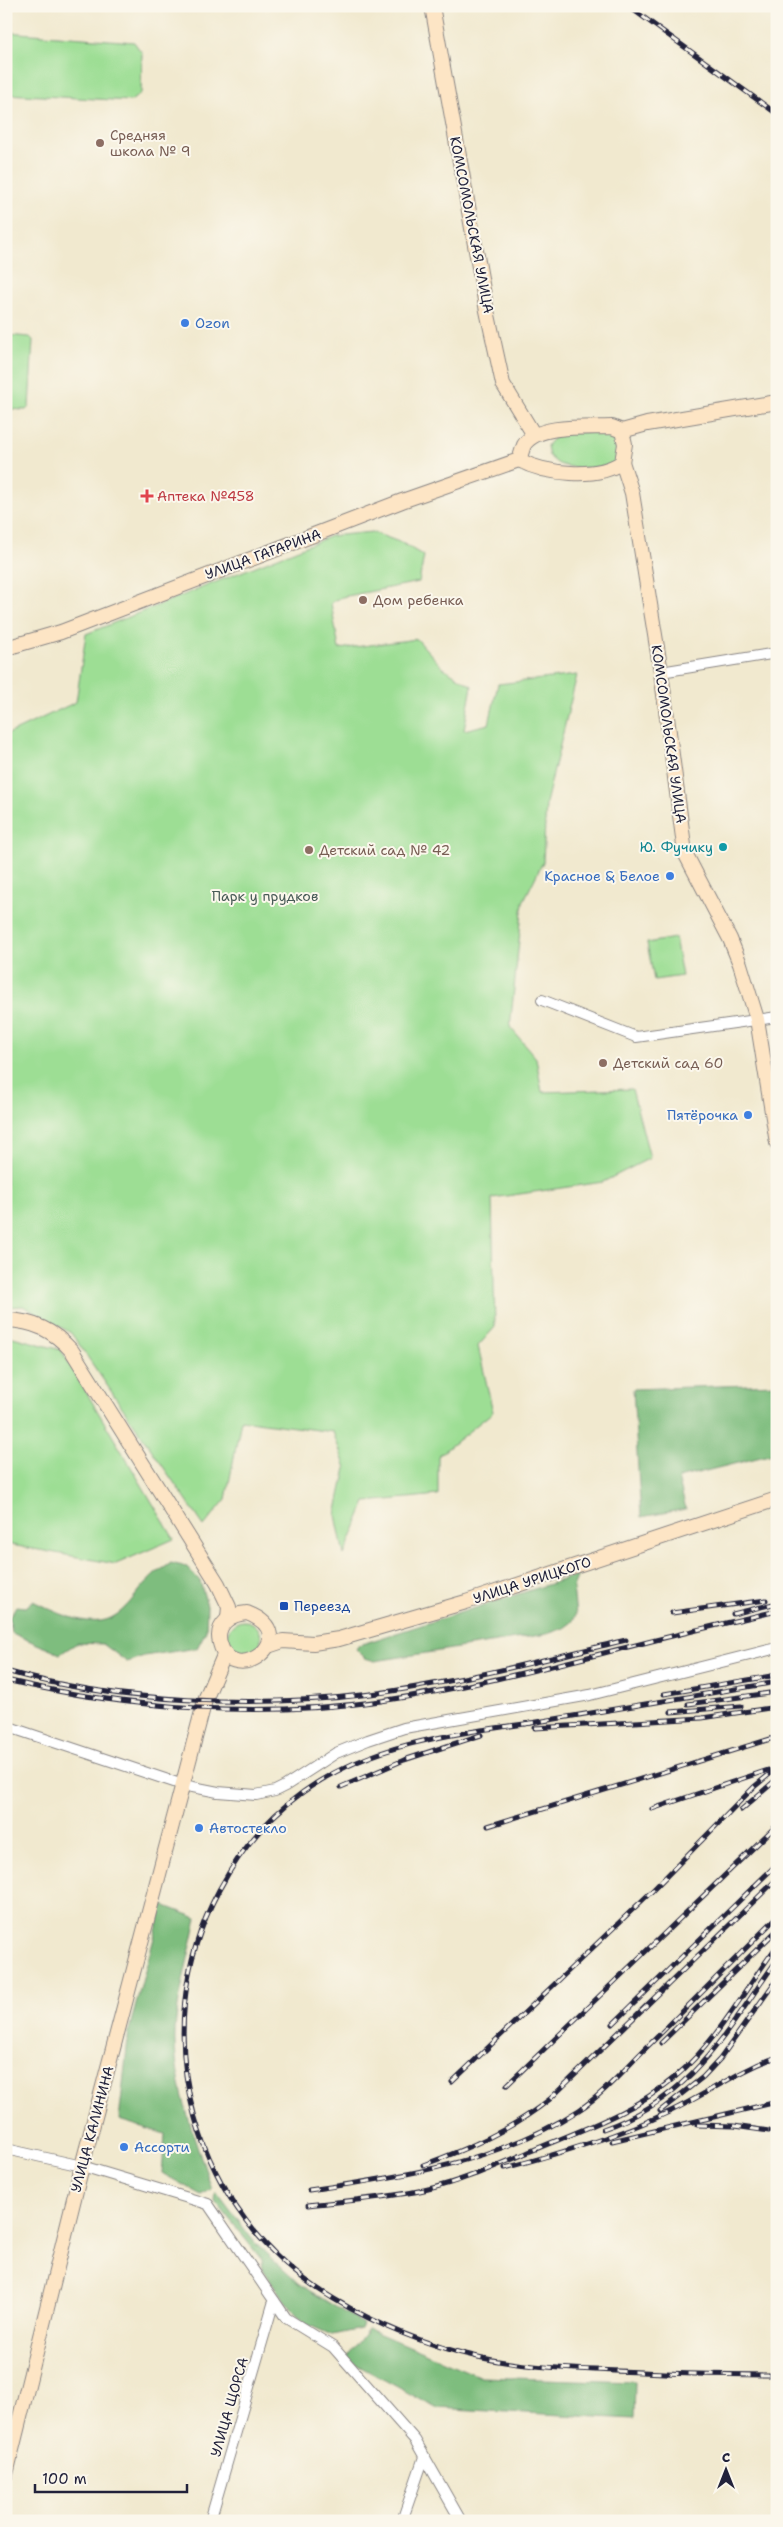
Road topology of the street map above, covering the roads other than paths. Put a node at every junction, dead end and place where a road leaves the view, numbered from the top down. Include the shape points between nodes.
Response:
1 (432, 6) edge
2 (777, 402) edge
3 (622, 431) junction
4 (534, 436) junction
5 (519, 460) junction
6 (622, 462) junction
7 (6, 648) edge
8 (777, 653) edge
9 (661, 672) junction
10 (542, 1000) dead end
11 (777, 1016) edge
12 (757, 1019) junction
13 (777, 1143) edge
14 (6, 1320) edge
15 (777, 1499) edge
16 (232, 1613) junction
17 (268, 1639) junction
18 (777, 1648) edge
19 (226, 1658) junction
20 (6, 1726) edge
21 (183, 1784) junction
22 (6, 2149) edge
23 (82, 2166) junction
24 (274, 2300) junction
25 (424, 2457) junction
26 (6, 2474) edge
27 (210, 2521) edge
28 (402, 2521) edge
29 (461, 2521) edge

1 - 4 street, КОМСОМОЛЬСКАЯ УЛИЦА via 503,384
2 - 3 street
3 - 4 street via 612,427 558,428
3 - 6 street via 625,444
4 - 5 street via 525,444
5 - 6 street via 534,468 553,472 598,470
5 - 7 street, УЛИЦА ГАГАРИНА via 402,501 60,632
6 - 9 street, КОМСОМОЛЬСКАЯ УЛИЦА via 632,493
8 - 9 street
9 - 12 street, КОМСОМОЛЬСКАЯ УЛИЦА via 685,853 730,939
10 - 12 street via 636,1036
11 - 12 street
12 - 13 street, КОМСОМОЛЬСКАЯ УЛИЦА
14 - 16 street via 28,1321 44,1327 72,1351 201,1556
15 - 17 street, УЛИЦА УРИЦКОГО via 340,1639 313,1643
16 - 17 street via 256,1617 264,1624
16 - 19 street via 222,1625 219,1636
17 - 19 street via 264,1654 249,1661
18 - 21 street via 590,1695 404,1728 336,1753 285,1786 266,1794 231,1794
19 - 21 street, УЛИЦА КАЛИНИНА via 205,1700
20 - 21 street
21 - 23 street, УЛИЦА КАЛИНИНА
22 - 23 street
23 - 24 street via 208,2204
23 - 26 street, УЛИЦА КАЛИНИНА
24 - 25 street via 286,2318 333,2347 415,2440
24 - 27 street, УЛИЦА ЩОРСА
25 - 28 street
25 - 29 street

